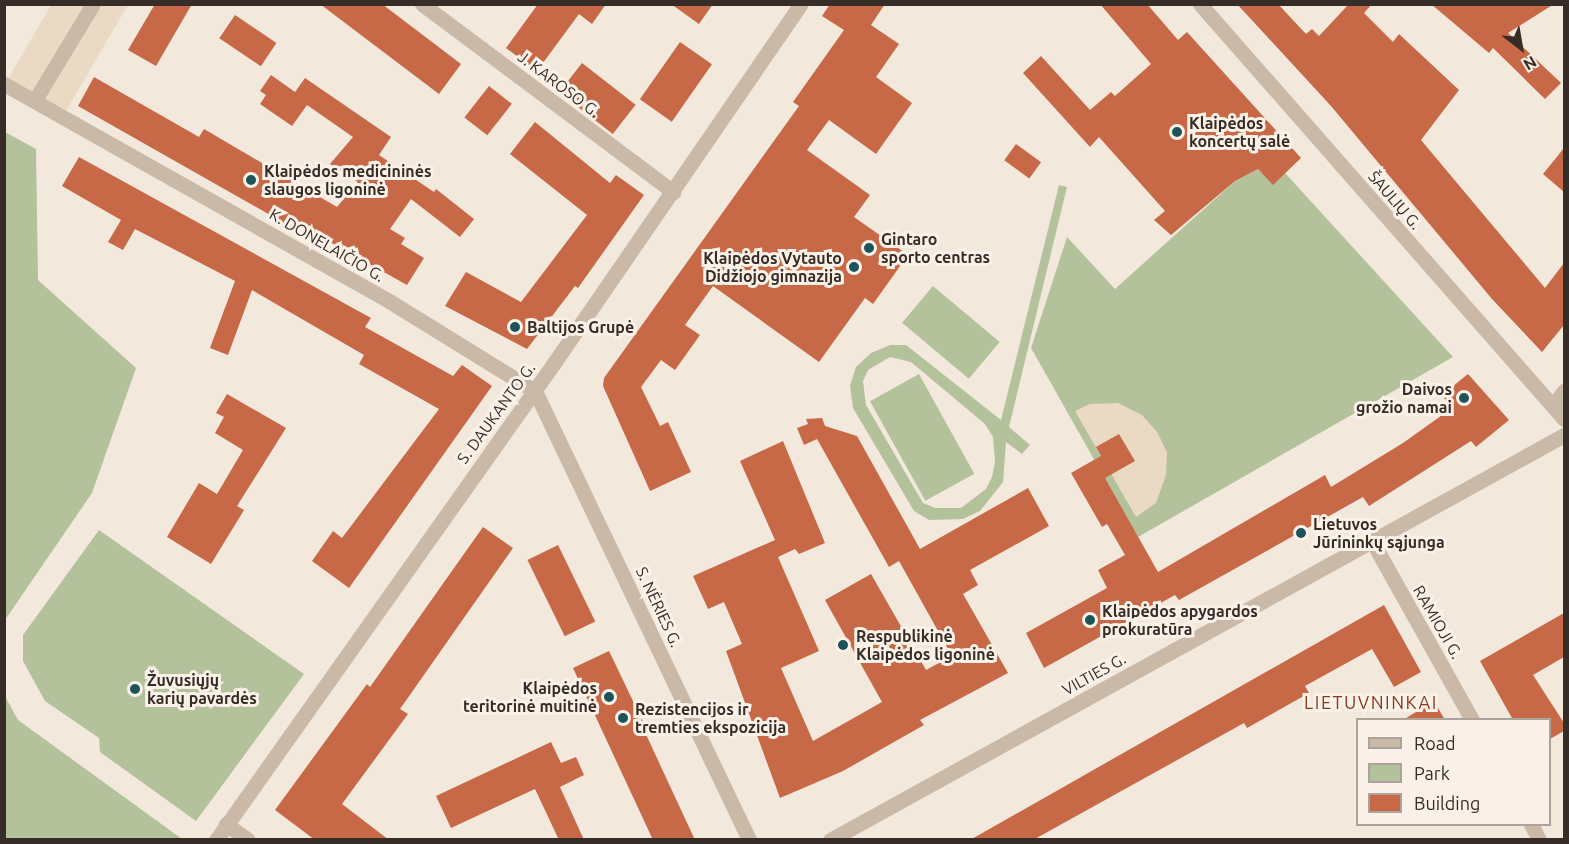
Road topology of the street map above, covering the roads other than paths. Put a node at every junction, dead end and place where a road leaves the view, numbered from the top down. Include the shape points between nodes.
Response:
1 (93, 4) edge
2 (422, 4) edge
3 (801, 4) edge
4 (1200, 4) edge
5 (4, 84) edge
6 (35, 100) junction
7 (674, 192) junction
8 (535, 391) junction
9 (1564, 391) edge
10 (1553, 405) junction
11 (1564, 419) edge
12 (1564, 435) edge
13 (1372, 542) junction
14 (1471, 718) edge
15 (226, 824) junction
16 (1532, 826) edge
17 (216, 840) edge
18 (248, 840) edge
19 (749, 840) edge
20 (830, 840) edge
21 (1539, 840) edge

1 - 6 street
2 - 7 street, J. KAROSO G.
3 - 7 street, S. DAUKANTO G.
4 - 10 street, ŠAULIŲ G.
5 - 6 street, K. DONELAIČIO G.
6 - 8 street, K. DONELAIČIO G. via 389,301
7 - 8 street, S. DAUKANTO G.
8 - 15 street, S. DAUKANTO G.
8 - 19 street, S. NĖRIES G.
9 - 10 street
10 - 11 street, ŠAULIŲ G.
12 - 13 street, VILTIES G.
13 - 14 street, RAMIOJI G.
13 - 20 street, VILTIES G.
15 - 17 street, S. DAUKANTO G.
15 - 18 street
16 - 21 street

